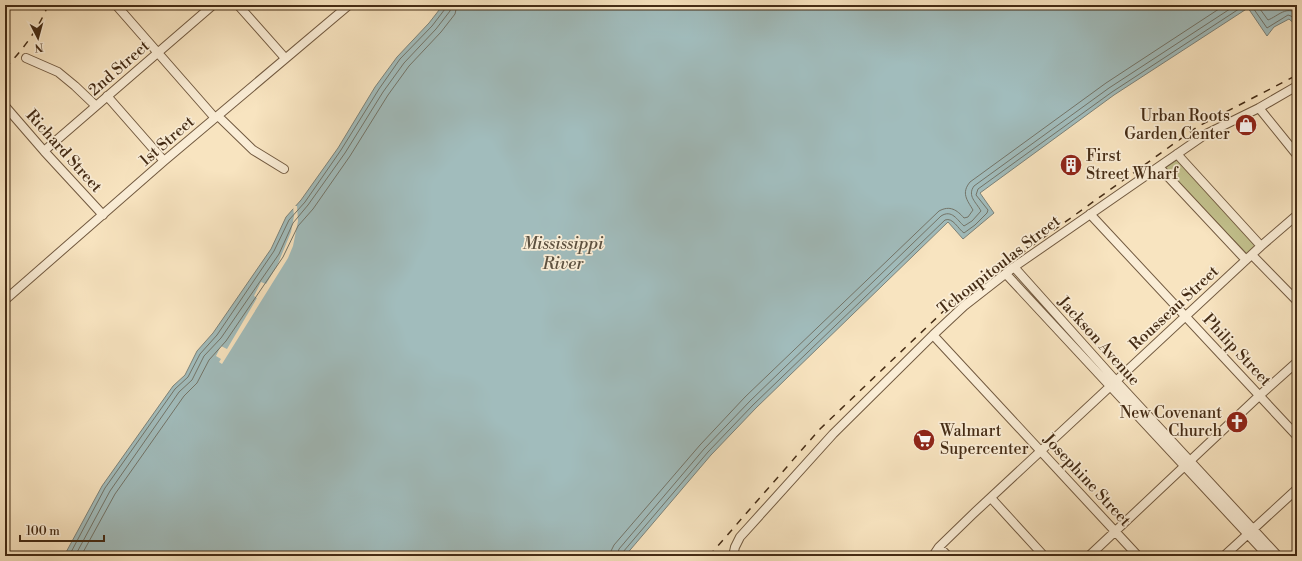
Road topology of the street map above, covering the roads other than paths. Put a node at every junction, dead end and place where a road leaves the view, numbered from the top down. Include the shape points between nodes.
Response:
1 (116, 5) edge
2 (213, 5) edge
3 (238, 5) edge
4 (349, 5) edge
5 (157, 53) junction
6 (26, 58) dead end
7 (285, 58) junction
8 (1297, 86) edge
9 (108, 96) junction
10 (5, 106) edge
11 (96, 106) junction
12 (1259, 108) junction
13 (216, 117) junction
14 (44, 151) junction
15 (1177, 154) junction
16 (1297, 155) edge
17 (164, 161) junction
18 (1158, 167) junction
19 (284, 169) dead end
20 (1090, 214) junction
21 (103, 215) junction
22 (1297, 215) edge
23 (1260, 246) junction
24 (1249, 258) junction
25 (1014, 267) junction
26 (1006, 274) junction
27 (5, 300) edge
28 (1297, 301) edge
29 (1186, 316) junction
30 (933, 335) junction
31 (1297, 362) edge
32 (1113, 384) junction
33 (1260, 396) junction
34 (1297, 436) edge
35 (1042, 451) junction
36 (1188, 464) junction
37 (1297, 489) edge
38 (991, 498) junction
39 (1115, 532) junction
40 (1250, 532) junction
41 (940, 547) junction
42 (733, 556) edge
43 (933, 556) edge
44 (948, 556) edge
45 (1044, 556) edge
46 (1089, 556) edge
47 (1138, 556) edge
48 (1224, 556) edge
49 (1268, 556) edge
50 (1278, 556) edge

1 - 5 street
2 - 5 street, 2nd Street
3 - 7 street
4 - 7 street, 1st Street
5 - 9 street, 2nd Street
5 - 13 street
6 - 11 street via 58,72
7 - 13 street, 1st Street
8 - 12 street, Tchoupitoulas Street
9 - 11 street, 2nd Street
9 - 17 street
10 - 14 street, Richard Street
11 - 14 street, 2nd Street
12 - 15 street, Tchoupitoulas Street via 1206,134
12 - 16 street
13 - 17 street, 1st Street
13 - 19 street via 253,150
14 - 21 street, Richard Street
15 - 18 street, Tchoupitoulas Street
15 - 23 street
17 - 21 street, 1st Street
18 - 20 street, Tchoupitoulas Street
18 - 24 street
20 - 25 street, Tchoupitoulas Street
20 - 29 street, Philip Street
21 - 27 street, 1st Street
22 - 23 street, Rousseau Street
23 - 24 street, Rousseau Street
24 - 28 street
24 - 29 street, Rousseau Street
25 - 26 street, Tchoupitoulas Street
25 - 32 street, Jackson Avenue
26 - 30 street, Tchoupitoulas Street via 964,306
26 - 32 street, Jackson Avenue
29 - 32 street, Rousseau Street
29 - 33 street, Philip Street
30 - 35 street, Josephine Street
30 - 42 street, Tchoupitoulas Street via 834,434 749,526 734,547
31 - 33 street
32 - 35 street, Rousseau Street
32 - 36 street, Jackson Avenue
33 - 34 street, Philip Street
33 - 36 street
35 - 38 street, Rousseau Street
35 - 39 street, Josephine Street
36 - 39 street
36 - 40 street, Jackson Avenue
37 - 40 street
38 - 41 street, Rousseau Street
38 - 45 street
39 - 46 street
39 - 47 street, Josephine Street
40 - 48 street
40 - 49 street, Jackson Avenue
40 - 50 street, Jackson Avenue
41 - 43 street, Rousseau Street
41 - 44 street

